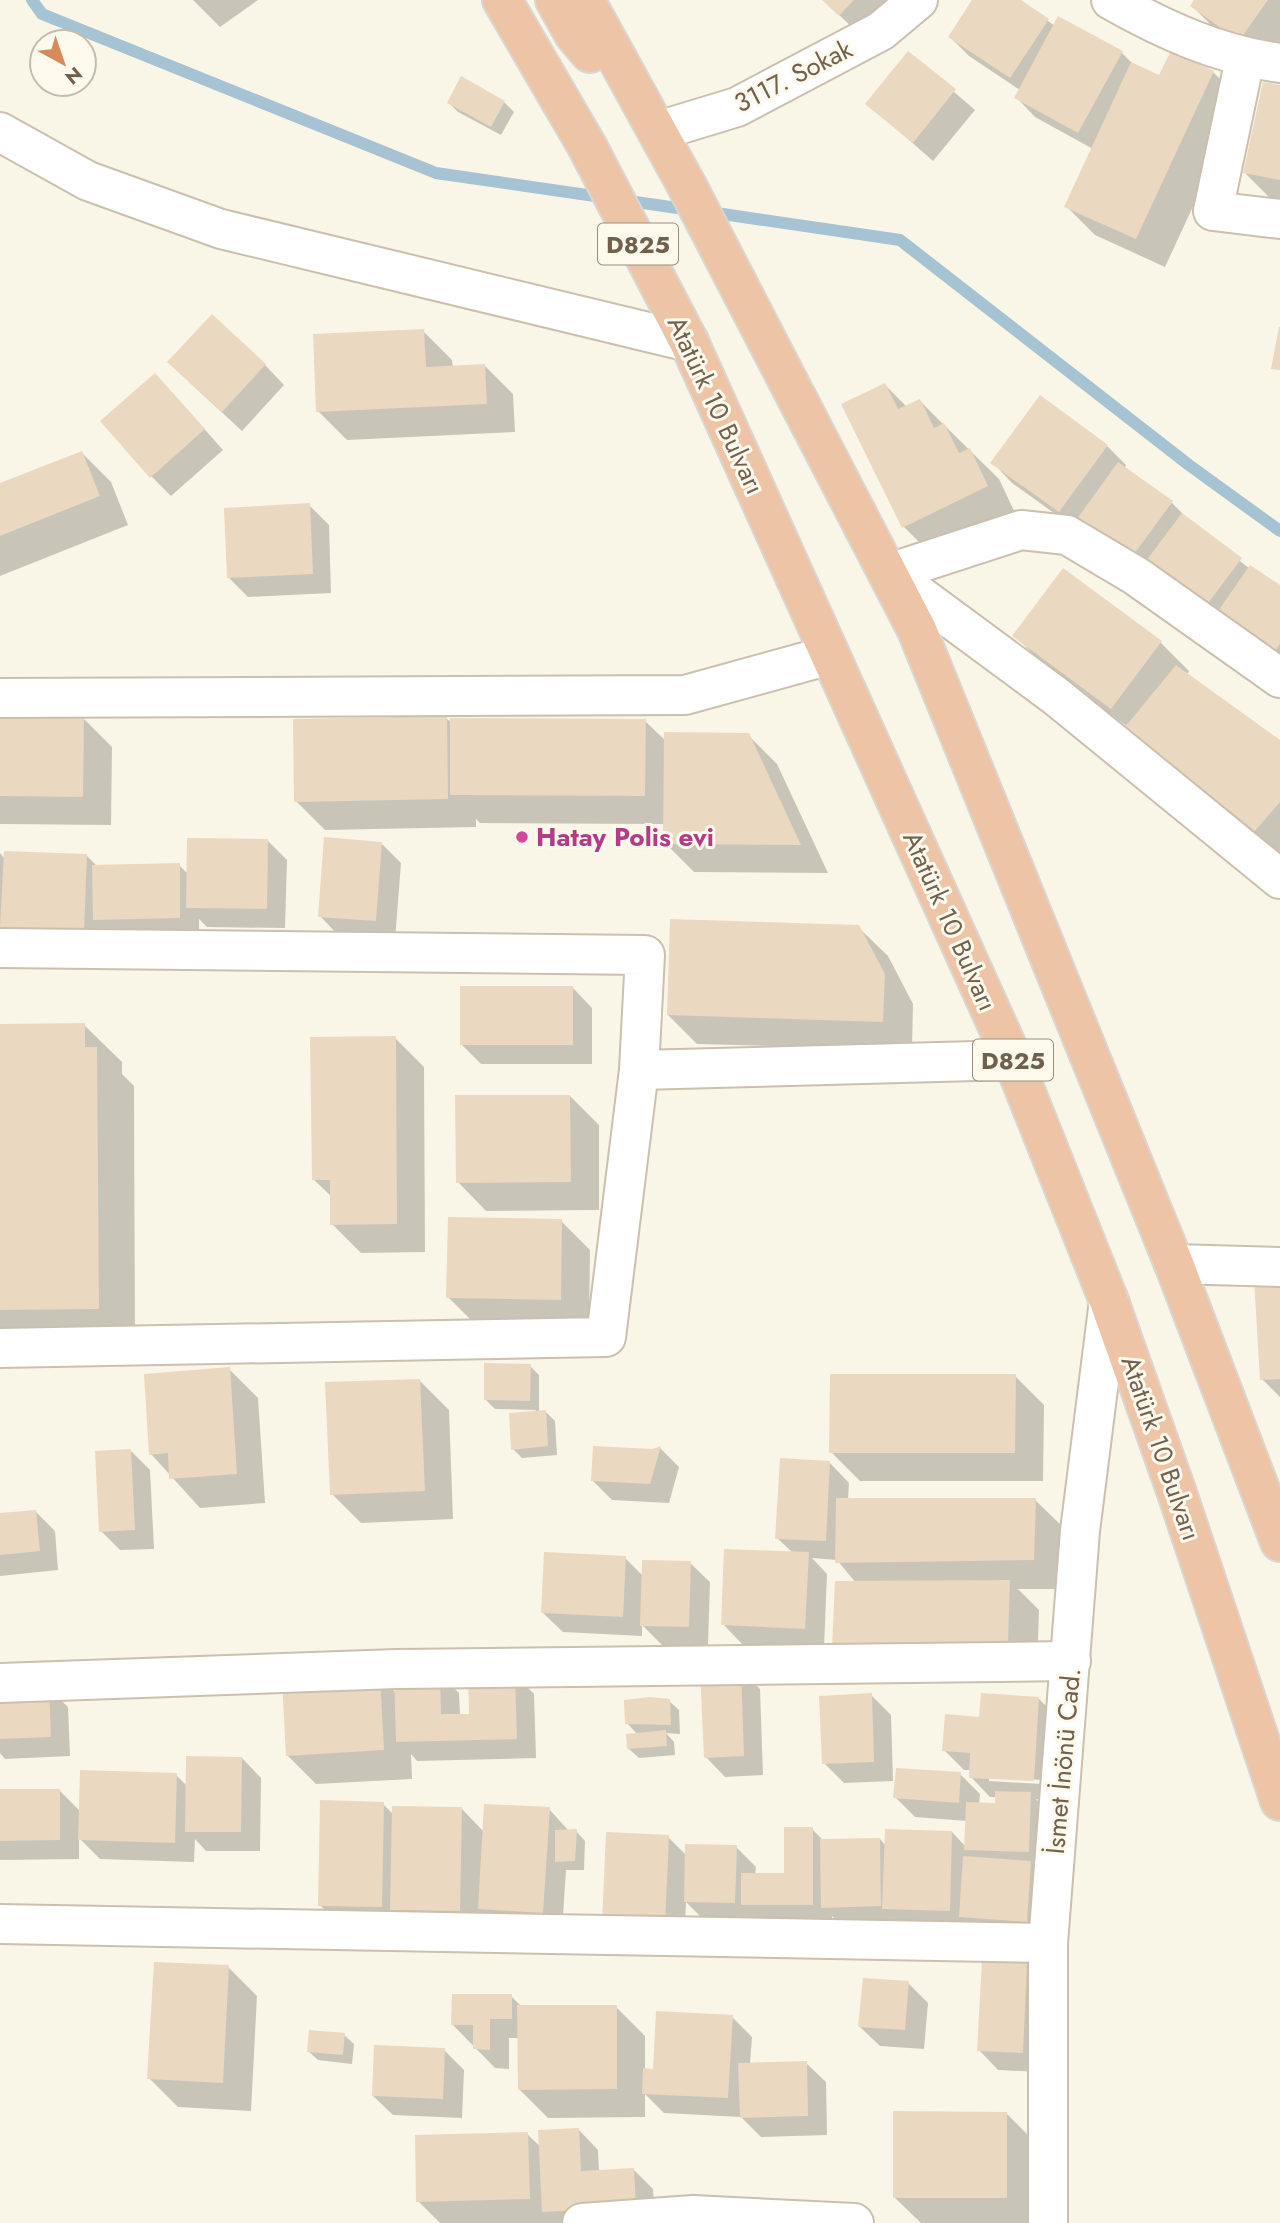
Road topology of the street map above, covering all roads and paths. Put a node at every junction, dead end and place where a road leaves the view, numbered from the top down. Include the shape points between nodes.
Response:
1 (502, 0) edge
2 (555, 0) edge
3 (585, 0) edge
4 (918, 0) edge
5 (1111, 0) edge
6 (1262, 61) edge
7 (658, 131) junction
8 (0, 132) edge
9 (1280, 219) edge
10 (689, 342) junction
11 (889, 573) junction
12 (830, 654) junction
13 (1280, 678) edge
14 (0, 698) edge
15 (1280, 879) edge
16 (0, 948) edge
17 (1013, 1060) junction
18 (639, 1070) junction
19 (1174, 1264) junction
20 (1280, 1267) edge
21 (1109, 1301) junction
22 (0, 1348) edge
23 (1280, 1542) edge
24 (1071, 1661) junction
25 (0, 1683) edge
26 (1280, 1801) edge
27 (0, 1924) edge
28 (1048, 1943) junction
29 (582, 2223) edge
30 (854, 2223) edge
31 (1048, 2223) edge

1 - 10 highway, Atatürk 10 Bulvarı / D825 via 587,146
2 - 7 highway via 574,34
3 - 7 highway, D825
4 - 7 street, 3117. Sokak via 881,31 737,107
5 - 6 street via 1157,26
6 - 9 street via 1213,211
7 - 11 highway, D825
8 - 10 street via 88,181 221,229
10 - 12 highway, Atatürk 10 Bulvarı / D825
11 - 13 street via 1021,530 1067,535 1136,576
11 - 15 street via 1057,697
11 - 19 highway, D825 via 917,630
12 - 14 street via 684,695
12 - 17 highway, Atatürk 10 Bulvarı / D825
16 - 18 street via 645,955
17 - 18 street
17 - 21 highway, Atatürk 10 Bulvarı / D825
18 - 22 street via 606,1337
19 - 20 street
19 - 23 highway, D825
21 - 24 street, İsmet İnönü Cad. via 1080,1531
21 - 26 highway, Atatürk 10 Bulvarı / D825
24 - 25 street via 397,1668
24 - 28 street, İsmet İnönü Cad.
27 - 28 street
28 - 31 street, İsmet İnönü Cad.
29 - 30 street via 694,2215

